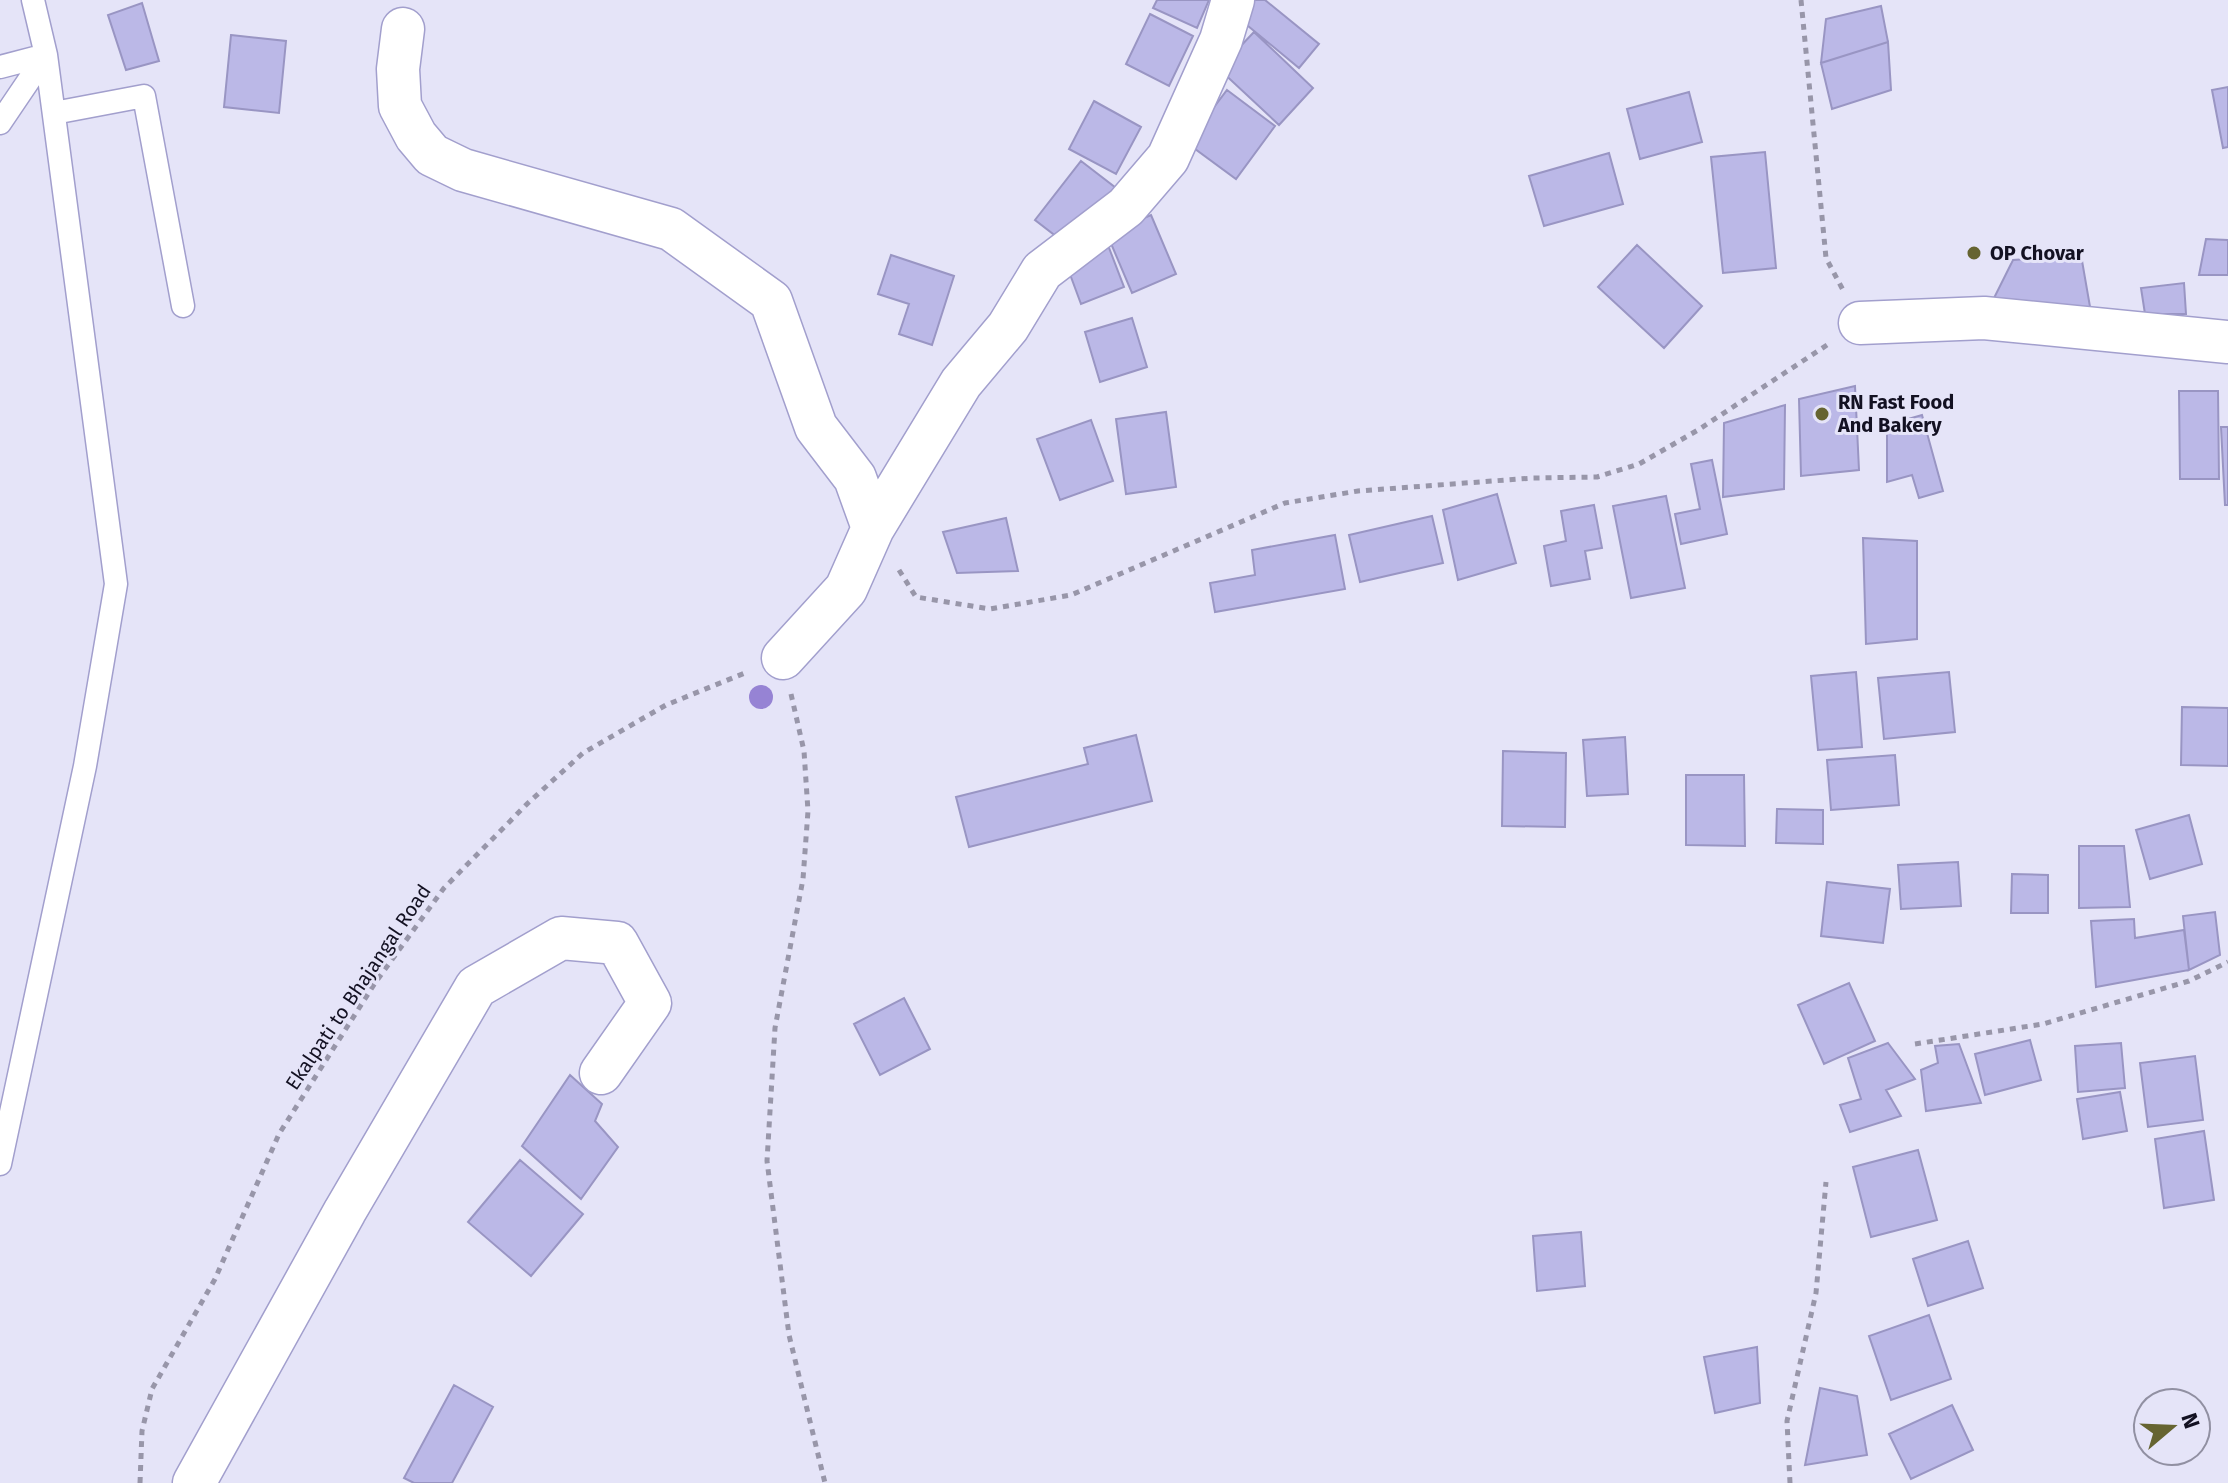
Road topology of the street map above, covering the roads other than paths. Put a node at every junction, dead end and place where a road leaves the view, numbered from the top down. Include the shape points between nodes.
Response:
1 (33, 0) edge
2 (1233, 0) edge
3 (403, 29) dead end
4 (46, 55) junction
5 (0, 67) edge
6 (54, 113) junction
7 (0, 123) edge
8 (183, 306) dead end
9 (1860, 323) road end
10 (2228, 342) edge
11 (873, 528) junction
12 (783, 658) road end
13 (601, 1073) dead end
14 (0, 1164) edge
15 (194, 1483) edge

1 - 4 lane
2 - 11 street via 1221,40 1168,158 1126,207 1042,271 1008,327 961,383
3 - 11 street via 400,106 432,155 463,170 671,229 771,301 816,427 855,478
4 - 5 lane
4 - 6 lane
4 - 7 lane
6 - 8 lane via 144,96
6 - 14 lane via 116,584 85,766
9 - 10 street via 1984,318
11 - 12 street via 846,589
13 - 15 street via 650,1003 617,943 561,938 476,987

